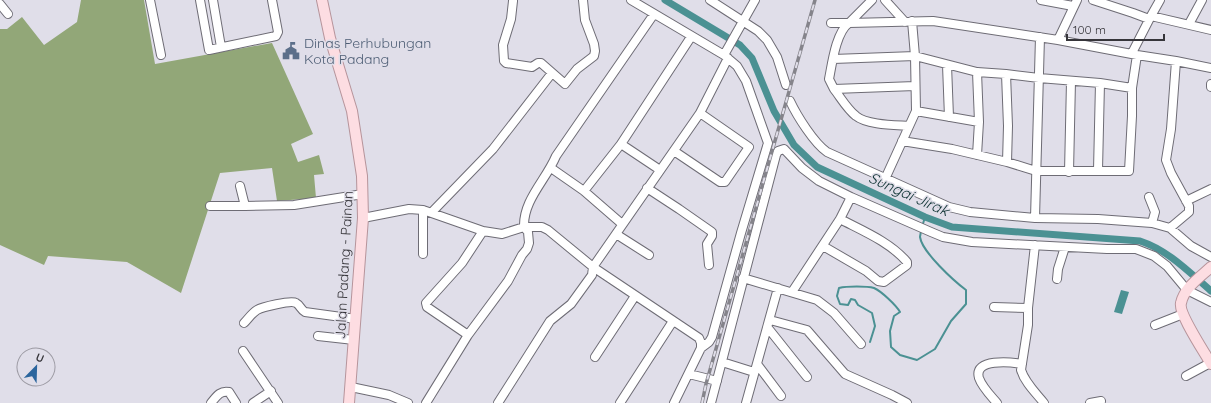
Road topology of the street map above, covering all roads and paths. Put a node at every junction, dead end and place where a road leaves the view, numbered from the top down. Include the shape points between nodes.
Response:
1 (150, 0) edge
2 (200, 0) edge
3 (213, 0) edge
4 (272, 0) edge
5 (322, 0) edge
6 (583, 0) edge
7 (631, 0) edge
8 (710, 0) edge
9 (755, 0) edge
10 (872, 0) edge
11 (885, 0) edge
12 (1041, 0) edge
13 (1093, 0) edge
14 (1160, 0) edge
15 (1202, 0) edge
16 (513, 1) edge
17 (1075, 3) edge
18 (1113, 3) edge
19 (0, 4) edge
20 (8, 14) dead end
21 (654, 14) junction
22 (1150, 18) junction
23 (908, 22) junction
24 (742, 23) junction
25 (849, 23) junction
26 (831, 24) dead end
27 (1189, 24) junction
28 (1211, 30) edge
29 (1040, 37) junction
30 (689, 40) dead end
31 (1058, 40) junction
32 (221, 47) junction
33 (1134, 54) junction
34 (161, 55) dead end
35 (726, 55) junction
36 (915, 56) junction
37 (833, 59) junction
38 (1176, 60) junction
39 (947, 64) junction
40 (1211, 68) edge
41 (978, 72) junction
42 (552, 73) junction
43 (1006, 74) junction
44 (1040, 78) junction
45 (1071, 81) junction
46 (1100, 83) junction
47 (786, 85) dead end
48 (916, 86) junction
49 (1132, 88) junction
50 (834, 89) junction
51 (790, 101) dead end
52 (916, 111) junction
53 (700, 113) junction
54 (948, 117) junction
55 (979, 122) junction
56 (909, 126) junction
57 (902, 141) junction
58 (621, 144) junction
59 (674, 151) junction
60 (977, 154) junction
61 (1007, 162) junction
62 (551, 168) junction
63 (660, 170) junction
64 (1098, 170) junction
65 (1036, 171) junction
66 (1069, 172) junction
67 (885, 179) junction
68 (240, 186) dead end
69 (647, 188) junction
70 (1211, 189) edge
71 (584, 191) junction
72 (363, 194) junction
73 (851, 197) junction
74 (1149, 197) dead end
75 (1186, 201) junction
76 (210, 206) dead end
77 (245, 206) junction
78 (423, 210) junction
79 (432, 212) junction
80 (363, 218) junction
81 (1035, 218) junction
82 (840, 219) junction
83 (1152, 223) junction
84 (622, 224) junction
85 (524, 227) junction
86 (1170, 228) junction
87 (483, 231) junction
88 (616, 234) junction
89 (1035, 245) junction
90 (823, 246) junction
91 (1065, 247) junction
92 (423, 254) dead end
93 (649, 255) dead end
94 (1211, 257) edge
95 (709, 265) dead end
96 (593, 267) junction
97 (1211, 267) edge
98 (743, 278) junction
99 (1057, 279) dead end
100 (778, 288) junction
101 (1188, 288) junction
102 (792, 292) junction
103 (636, 296) junction
104 (1211, 302) edge
105 (994, 307) dead end
106 (1028, 308) junction
107 (1183, 314) junction
108 (356, 319) junction
109 (770, 320) junction
110 (673, 321) junction
111 (244, 324) dead end
112 (1155, 325) dead end
113 (768, 328) junction
114 (468, 335) junction
115 (318, 336) dead end
116 (354, 340) junction
117 (861, 344) dead end
118 (701, 348) junction
119 (242, 351) dead end
120 (595, 357) dead end
121 (722, 362) junction
122 (1022, 364) junction
123 (1211, 364) edge
124 (756, 368) junction
125 (689, 374) junction
126 (1186, 376) dead end
127 (807, 377) dead end
128 (717, 381) junction
129 (351, 387) junction
130 (271, 391) junction
131 (781, 396) dead end
132 (1102, 400) dead end
133 (211, 403) edge
134 (236, 403) edge
135 (253, 403) edge
136 (278, 403) edge
137 (349, 403) edge
138 (408, 403) edge
139 (426, 403) edge
140 (498, 403) edge
141 (620, 403) edge
142 (674, 403) edge
143 (711, 403) edge
144 (746, 403) edge
145 (907, 403) edge
146 (997, 403) edge
147 (1044, 403) edge
148 (1090, 403) edge

1 - 34 street
2 - 32 street via 208,50
3 - 32 street
4 - 32 street via 278,32 276,36
5 - 72 main road, Jalan Padang - Painan via 330,38 352,111
6 - 42 street via 585,20 596,51 594,56 565,84
7 - 21 street
8 - 24 street
9 - 24 street
10 - 25 street
11 - 23 street
12 - 17 street
13 - 18 street
14 - 22 street
15 - 27 street
16 - 42 street via 511,19 503,45 504,61 532,67 541,63
17 - 31 street
18 - 22 street
19 - 20 street
21 - 35 street
21 - 62 street via 556,156
22 - 27 street
22 - 33 street
23 - 25 street
23 - 29 street via 933,21
23 - 36 street
24 - 35 street
24 - 47 street via 758,31 767,40 777,57
25 - 26 street
25 - 37 street via 841,32
27 - 28 street
29 - 31 street
29 - 44 street
30 - 58 street
31 - 33 street
33 - 38 street
33 - 49 street
35 - 53 street
35 - 118 street via 737,66 746,81 768,143 712,337
36 - 37 street
36 - 39 street
36 - 48 street
37 - 50 street via 829,79
38 - 40 street
38 - 75 street via 1166,160
39 - 41 street
39 - 54 street
41 - 43 street
41 - 55 street
42 - 79 street via 493,149
43 - 44 street
43 - 61 street
44 - 45 street
44 - 65 street
45 - 46 street
45 - 66 street
46 - 49 street
46 - 64 street
48 - 50 street
48 - 52 street
49 - 64 street via 1129,171
50 - 56 street via 859,118
51 - 67 street via 794,111 822,148
52 - 54 street
52 - 56 street
53 - 59 street
53 - 59 street via 748,147 726,182 720,182
54 - 55 street
55 - 60 street
56 - 57 street
57 - 60 street
57 - 67 street
58 - 63 street
58 - 71 street
59 - 63 street
60 - 61 street
61 - 65 street
62 - 71 street
62 - 85 street via 528,206
63 - 69 street
64 - 66 street
65 - 66 street
65 - 81 street
67 - 81 street via 949,207 970,212
68 - 77 street
69 - 84 street
69 - 95 street via 712,232 707,244
70 - 75 street
71 - 84 street
72 - 77 street via 294,205
72 - 80 main road, Jalan Padang - Painan
73 - 82 street
73 - 89 street via 943,236 972,242
73 - 98 street via 814,178 784,149 778,151
74 - 83 street via 1155,212
75 - 86 street via 1189,212
76 - 77 street
78 - 79 street
78 - 80 street via 409,209
78 - 92 street
79 - 87 street
80 - 108 main road, Jalan Padang - Painan
81 - 83 street
82 - 90 street
82 - 90 street via 894,249 907,265 884,282 880,282
83 - 86 street
84 - 88 street
85 - 87 street via 502,234
85 - 96 street via 542,227
85 - 114 street via 528,232 527,248 508,281
86 - 94 street via 1191,246
87 - 114 street via 462,263 426,303 427,307
88 - 93 street
88 - 96 street
89 - 91 street
89 - 106 street
90 - 102 street
91 - 99 street
91 - 101 street via 1136,249 1154,256
96 - 103 street
96 - 140 street via 592,275 571,304 550,321
97 - 101 main road
98 - 100 street
98 - 121 street
100 - 102 street
100 - 109 street
101 - 104 street
101 - 107 main road via 1180,304
102 - 117 street via 822,303
103 - 110 street
103 - 120 street
105 - 106 street
106 - 122 street
107 - 112 street
107 - 123 main road
108 - 111 street via 305,312 292,302 257,309
108 - 116 main road, Jalan Padang - Painan
109 - 113 street
109 - 145 street via 807,330 845,374
110 - 118 street via 699,338
110 - 141 street
113 - 124 street
113 - 127 street
114 - 139 street
115 - 116 street
116 - 129 main road, Jalan Padang - Painan
118 - 125 street
119 - 130 street
121 - 124 street
121 - 128 street
122 - 146 street via 1002,362 980,368 980,380
122 - 147 street via 1023,376
123 - 126 street
124 - 131 street
124 - 144 street
125 - 128 street
125 - 142 street
128 - 143 street
129 - 137 main road, Jalan Padang - Painan
129 - 138 street via 389,395
130 - 135 street
130 - 136 street
132 - 148 street
133 - 134 street via 225,391 229,392

